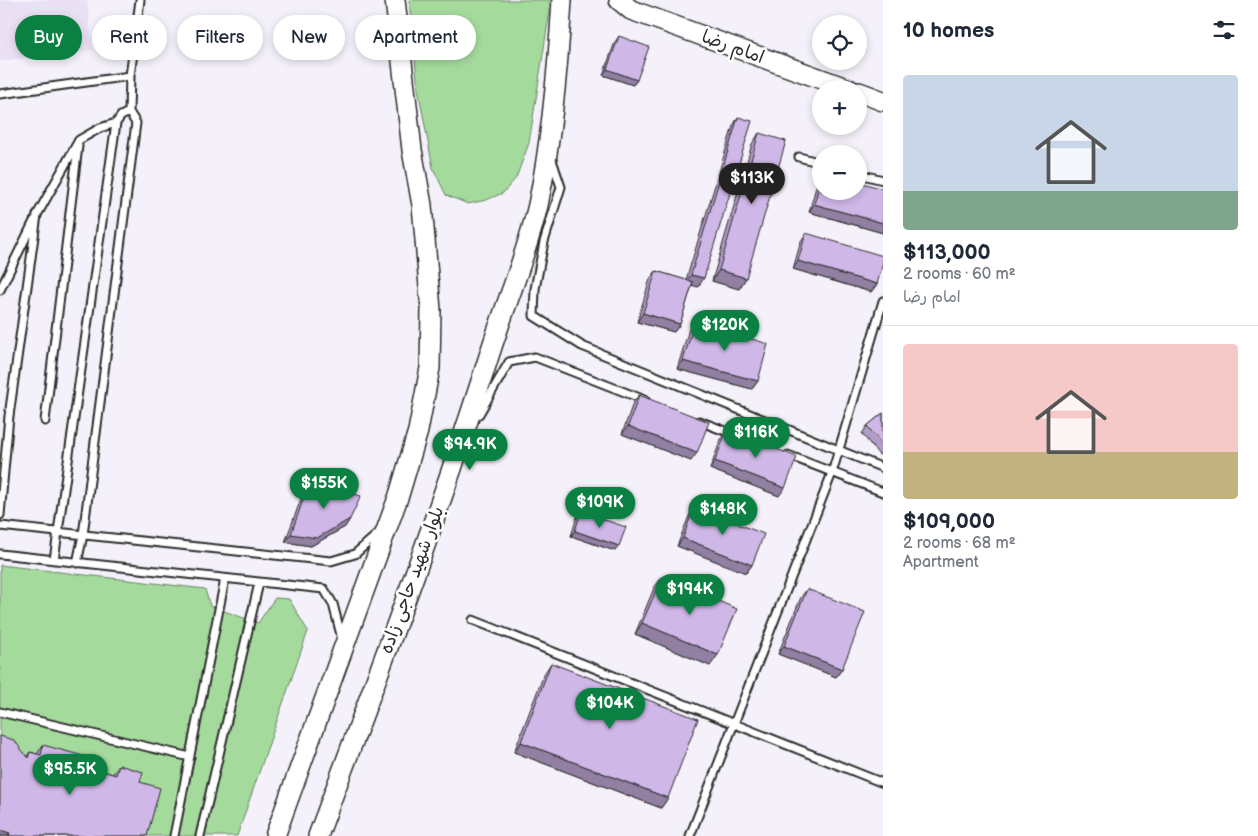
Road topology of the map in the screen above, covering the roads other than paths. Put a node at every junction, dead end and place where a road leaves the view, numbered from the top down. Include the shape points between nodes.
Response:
1 (140, 0) edge
2 (395, 0) edge
3 (562, 0) edge
4 (619, 0) edge
5 (130, 76) junction
6 (825, 80) edge
7 (0, 94) edge
8 (867, 95) edge
9 (883, 101) edge
10 (129, 112) junction
11 (116, 123) junction
12 (79, 140) junction
13 (548, 148) junction
14 (799, 157) dead end
15 (812, 161) edge
16 (867, 176) edge
17 (883, 180) edge
18 (37, 215) junction
19 (0, 290) edge
20 (883, 301) edge
21 (656, 404) edge
22 (693, 419) edge
23 (45, 421) dead end
24 (739, 437) edge
25 (461, 444) junction
26 (776, 451) edge
27 (839, 451) junction
28 (883, 468) edge
29 (832, 473) junction
30 (1, 492) edge
31 (883, 492) edge
32 (0, 515) edge
33 (389, 524) junction
34 (0, 526) edge
35 (58, 533) junction
36 (83, 535) junction
37 (0, 554) edge
38 (54, 560) junction
39 (77, 563) junction
40 (225, 579) junction
41 (259, 583) junction
42 (473, 620) dead end
43 (344, 648) junction
44 (0, 712) edge
45 (734, 724) junction
46 (190, 757) junction
47 (883, 783) edge
48 (174, 836) edge
49 (200, 836) edge
50 (275, 836) edge
51 (318, 836) edge
52 (690, 836) edge

1 - 5 lane
2 - 33 main road via 412,150 422,205 431,310 430,368 418,432
3 - 13 main road, بلوار شهید حاجی زاده
4 - 6 main road, امام رضا via 631,10
5 - 7 lane
5 - 10 lane
8 - 9 main road
10 - 11 lane
10 - 36 lane via 136,123
11 - 12 lane
11 - 35 lane
12 - 18 lane
12 - 23 lane
13 - 25 main road, بلوار شهید حاجی زاده via 525,255
13 - 27 lane via 561,187 544,242 535,288 534,316 582,346
14 - 15 lane
16 - 17 lane
18 - 19 lane
18 - 30 lane
20 - 27 lane
21 - 25 lane via 534,357 509,362
22 - 24 lane
25 - 51 main road, بلوار شهید حاجی زاده
26 - 29 lane
27 - 28 lane
27 - 29 lane
29 - 31 lane
29 - 45 lane
30 - 32 lane
33 - 36 lane via 355,554 331,561
33 - 43 main road
34 - 35 lane
35 - 36 lane
35 - 38 lane
36 - 39 lane
37 - 38 lane
38 - 39 lane
39 - 40 lane
40 - 41 lane
40 - 46 lane
41 - 43 lane via 324,589 333,604
41 - 49 lane
42 - 45 lane
43 - 50 main road
44 - 46 lane
45 - 47 lane
45 - 52 lane
46 - 48 lane

